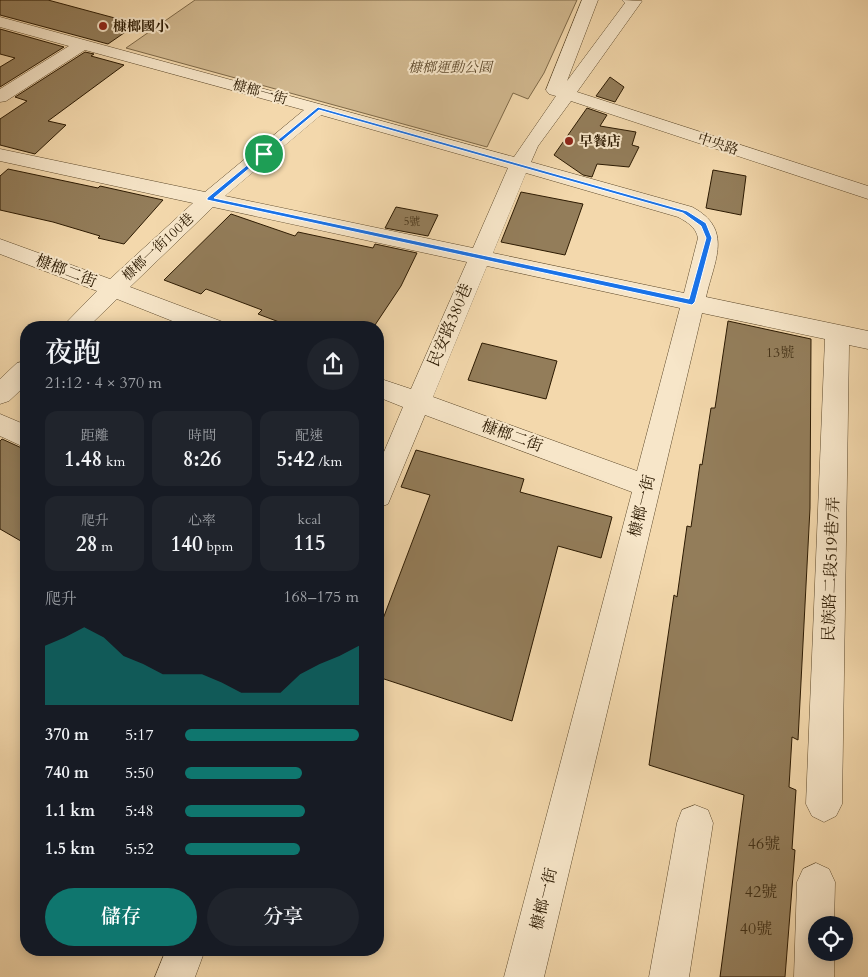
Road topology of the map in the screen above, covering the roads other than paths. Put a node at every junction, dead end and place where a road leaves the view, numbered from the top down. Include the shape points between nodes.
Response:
1 (590, 0) edge
2 (632, 0) edge
3 (0, 22) edge
4 (82, 44) junction
5 (567, 94) junction
6 (0, 97) edge
7 (318, 108) junction
8 (0, 155) edge
9 (519, 166) junction
10 (868, 193) edge
11 (209, 199) junction
12 (0, 246) edge
13 (480, 257) junction
14 (113, 289) junction
15 (692, 302) junction
16 (79, 321) edge
17 (197, 321) edge
18 (837, 333) junction
19 (868, 340) edge
20 (20, 376) edge
21 (384, 389) edge
22 (0, 394) edge
23 (417, 401) junction
24 (0, 424) edge
25 (20, 434) edge
26 (384, 481) edge
27 (647, 486) junction
28 (824, 804) dead end
29 (695, 823) dead end
30 (816, 882) dead end
31 (183, 956) edge
32 (174, 977) edge
33 (524, 977) edge
34 (669, 977) edge
35 (814, 977) edge

1 - 5 street via 555,90
2 - 5 street
3 - 4 street, 槺榔一街
4 - 6 street
4 - 7 street, 槺榔一街
5 - 9 street via 529,146
5 - 10 street, 中央路
7 - 9 street, 槺榔一街
7 - 11 street, 槺榔一街100巷
8 - 11 street
9 - 13 street, 民安路380巷
9 - 15 street, 槺榔一街 via 694,217 704,225 709,238
11 - 13 street
11 - 14 street, 槺榔一街100巷
12 - 14 street, 槺榔二街
13 - 15 street
13 - 23 street, 民安路380巷
14 - 16 street, 槺榔一街100巷
14 - 17 street, 槺榔二街
15 - 18 street
15 - 27 street, 槺榔一街
18 - 19 street
18 - 28 street, 民族路二段519巷7弄
20 - 22 street
21 - 23 street, 槺榔二街
23 - 26 street, 民安路380巷
23 - 27 street, 槺榔二街
24 - 25 street
27 - 33 street, 槺榔一街
29 - 34 street
30 - 35 street
31 - 32 street

